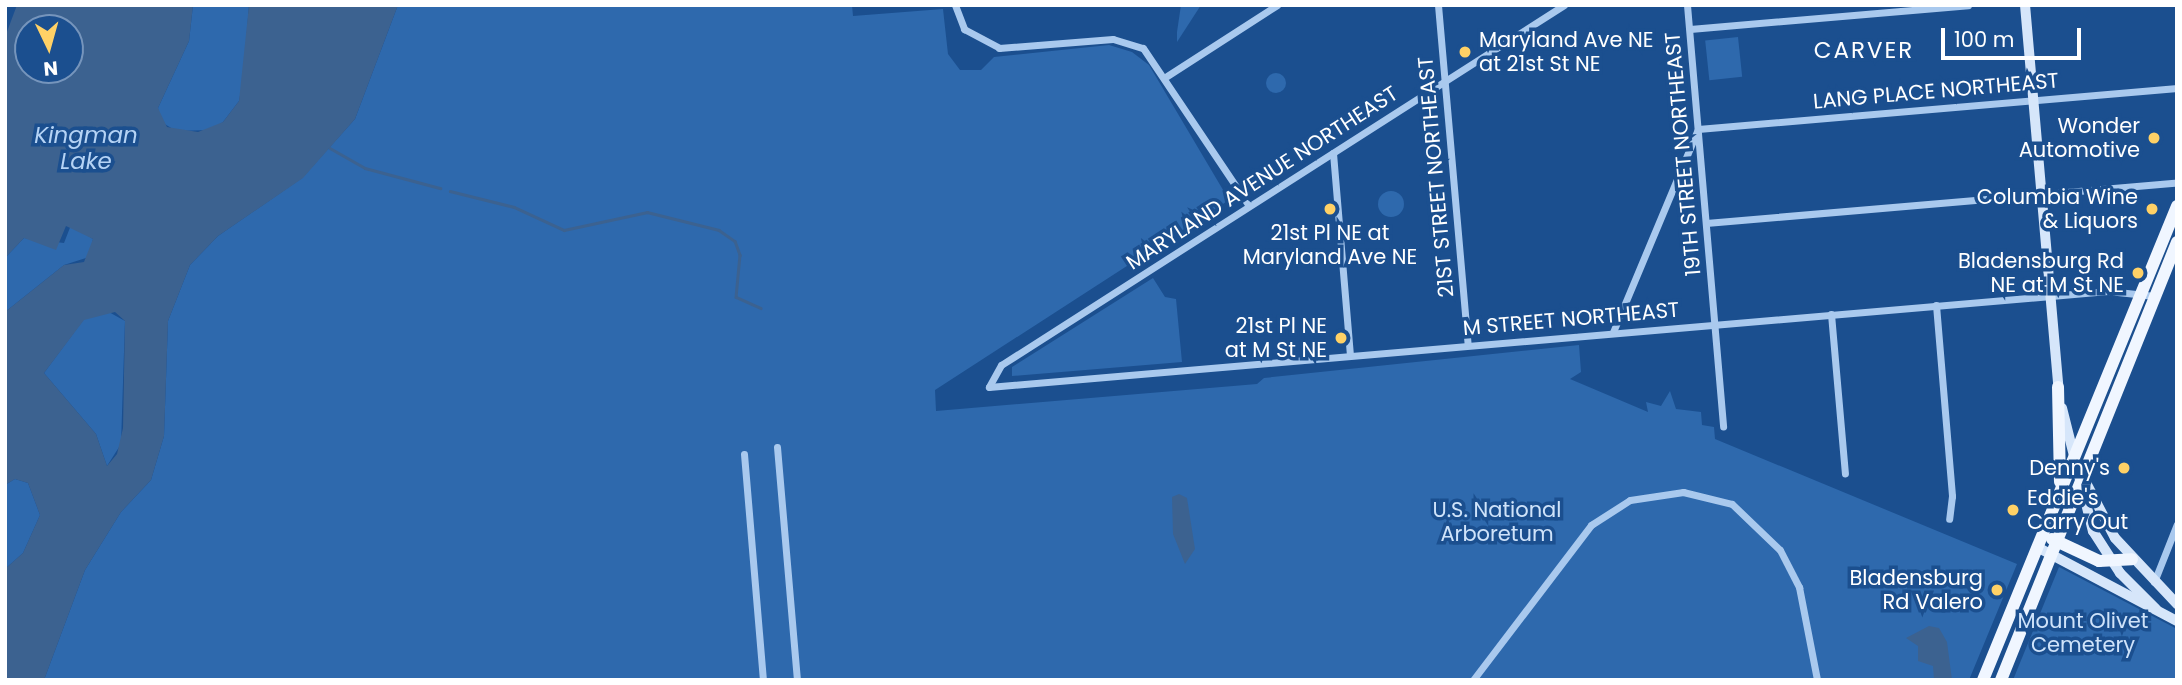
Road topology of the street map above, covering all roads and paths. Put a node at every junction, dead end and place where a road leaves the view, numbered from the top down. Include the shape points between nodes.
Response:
1 (955, 5) edge
2 (1277, 5) edge
3 (1438, 5) edge
4 (1564, 5) edge
5 (1688, 5) edge
6 (1968, 5) edge
7 (2025, 5) edge
8 (1914, 8) edge
9 (1690, 29) junction
10 (1167, 76) junction
11 (1445, 82) junction
12 (2177, 88) edge
13 (2033, 101) junction
14 (1699, 130) junction
15 (1333, 153) junction
16 (2177, 183) edge
17 (2041, 194) junction
18 (1249, 206) junction
19 (2177, 206) edge
20 (1706, 223) junction
21 (2173, 244) edge
22 (2149, 293) junction
23 (2050, 295) junction
24 (1936, 305) junction
25 (1831, 314) junction
26 (1715, 324) junction
27 (1613, 332) junction
28 (1468, 345) junction
29 (1350, 355) junction
30 (989, 387) joint
31 (2058, 387) junction
32 (1723, 426) dead end
33 (777, 447) dead end
34 (744, 453) dead end
35 (2074, 454) junction
36 (1845, 473) dead end
37 (2082, 483) junction
38 (2061, 486) junction
39 (1949, 519) dead end
40 (2177, 524) edge
41 (2040, 540) junction
42 (2055, 547) junction
43 (2132, 559) junction
44 (2112, 562) junction
45 (2153, 583) junction
46 (2177, 604) edge
47 (2156, 609) junction
48 (2177, 621) edge
49 (1990, 663) junction
50 (2003, 674) edge
51 (763, 680) edge
52 (797, 680) edge
53 (1473, 680) edge
54 (1817, 680) edge
55 (1983, 680) edge

1 - 10 street via 956,20 971,36 999,48 1123,40 1147,51
2 - 10 street
3 - 11 street, 21ST STREET NORTHEAST
4 - 11 street, MARYLAND AVENUE NORTHEAST
5 - 9 street, 19TH STREET NORTHEAST
6 - 8 street
7 - 13 main road
8 - 9 street
9 - 14 street, 19TH STREET NORTHEAST
10 - 18 street
11 - 15 street, MARYLAND AVENUE NORTHEAST
11 - 28 street, 21ST STREET NORTHEAST
12 - 13 street, LANG PLACE NORTHEAST
13 - 14 street, LANG PLACE NORTHEAST
13 - 17 main road
14 - 20 street, 19TH STREET NORTHEAST
14 - 27 street
15 - 18 street, MARYLAND AVENUE NORTHEAST
15 - 29 street
16 - 17 street
17 - 20 street
17 - 23 main road
18 - 30 street, MARYLAND AVENUE NORTHEAST via 1001,365
19 - 21 main road
20 - 26 street, 19TH STREET NORTHEAST
21 - 22 main road
22 - 23 street, M STREET NORTHEAST
22 - 35 main road
22 - 37 main road
23 - 24 street, M STREET NORTHEAST
23 - 31 main road
24 - 25 street, M STREET NORTHEAST
24 - 39 street via 1952,496
25 - 26 street, M STREET NORTHEAST
25 - 36 street
26 - 27 street, M STREET NORTHEAST
26 - 32 street, 19TH STREET NORTHEAST
27 - 28 street, M STREET NORTHEAST
28 - 29 street, M STREET NORTHEAST
29 - 30 street, M STREET NORTHEAST
31 - 35 main road
31 - 38 main road
33 - 52 street
34 - 51 street
35 - 37 main road
35 - 38 main road
37 - 42 main road
37 - 43 main road
37 - 44 main road via 2093,531
38 - 41 main road
40 - 45 street
41 - 42 main road
41 - 49 main road
42 - 44 main road
42 - 47 main road
42 - 50 main road
43 - 44 main road
43 - 45 main road
44 - 47 main road
45 - 46 main road
47 - 48 main road
49 - 50 main road
49 - 55 main road
53 - 54 street via 1591,525 1630,500 1683,492 1736,507 1780,550 1799,587

